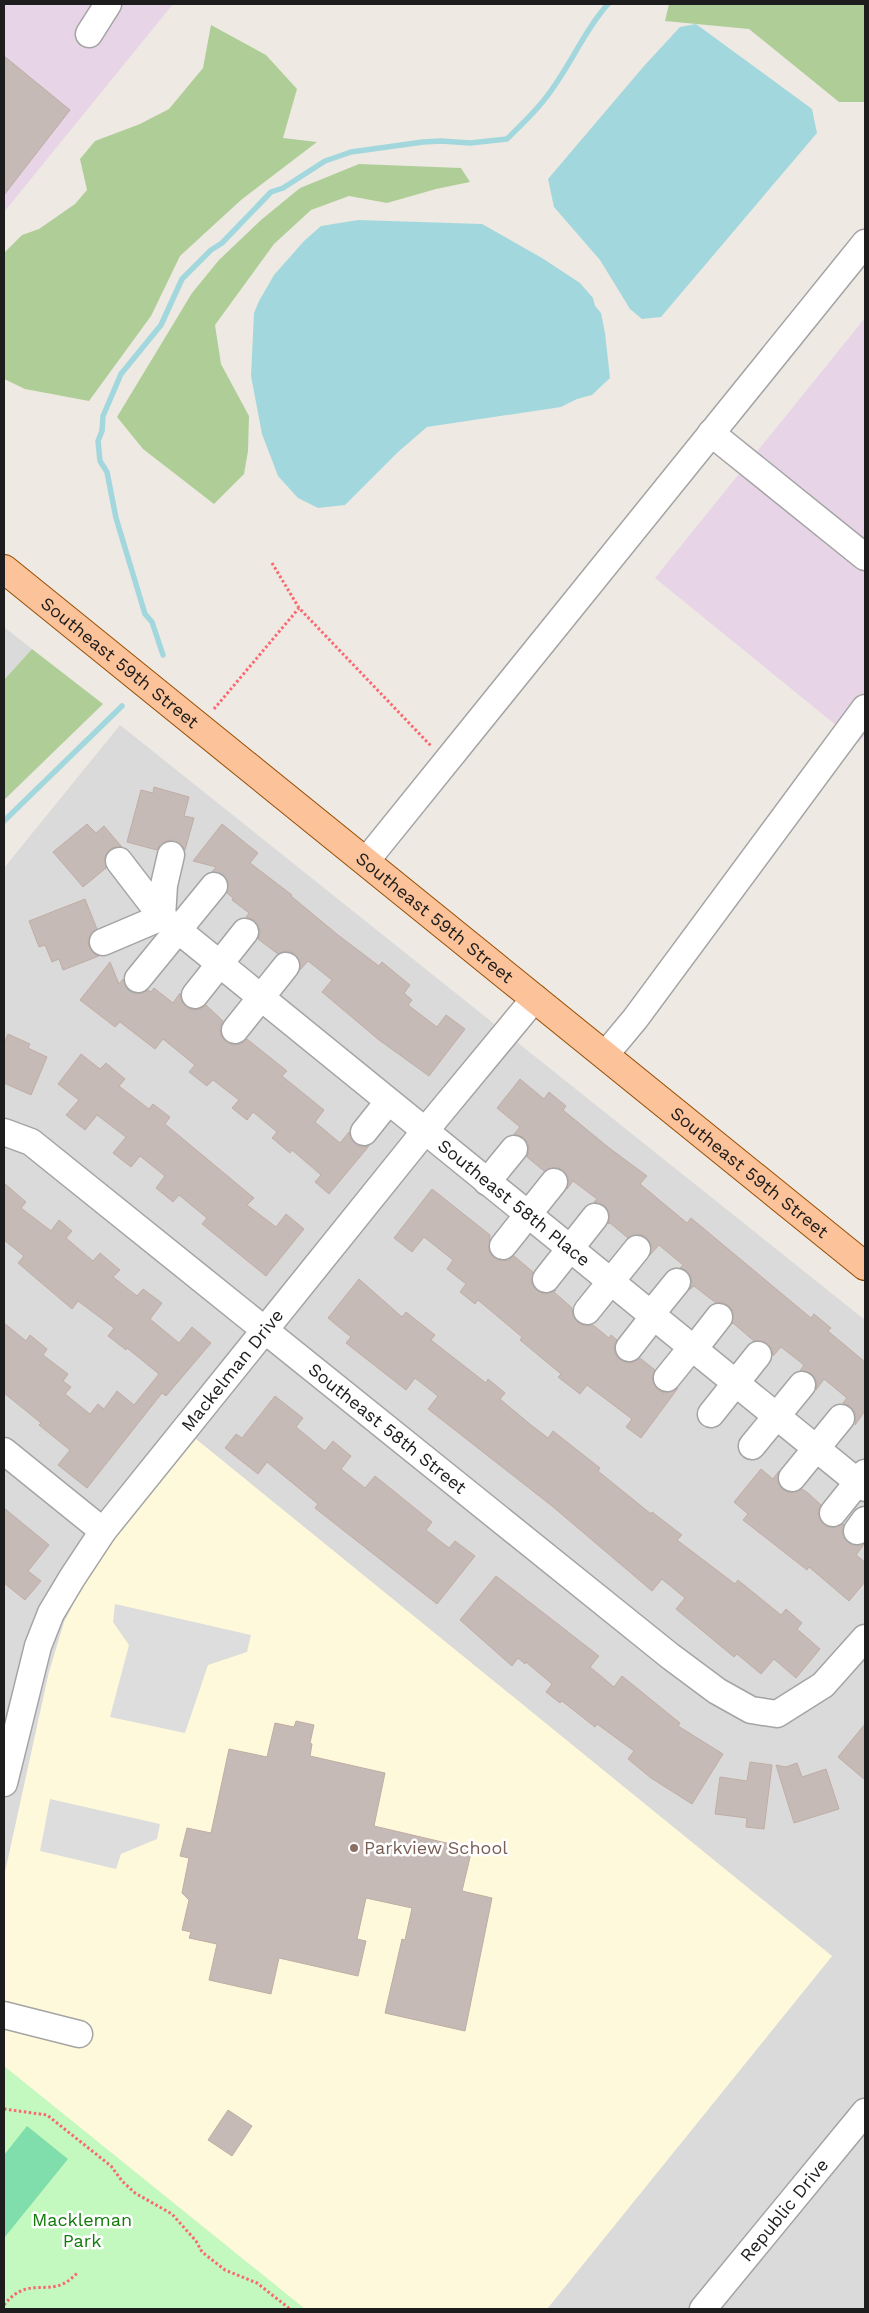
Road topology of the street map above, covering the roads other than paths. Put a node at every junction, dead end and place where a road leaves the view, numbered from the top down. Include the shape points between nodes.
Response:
1 (108, 4) edge
2 (89, 34) dead end
3 (865, 244) edge
4 (711, 433) junction
5 (865, 557) edge
6 (4, 569) edge
7 (865, 708) edge
8 (171, 855) dead end
9 (118, 861) dead end
10 (366, 861) junction
11 (214, 886) dead end
12 (170, 924) junction
13 (246, 932) dead end
14 (103, 942) dead end
15 (220, 964) junction
16 (286, 966) dead end
17 (138, 979) dead end
18 (195, 995) dead end
19 (261, 998) junction
20 (535, 998) junction
21 (235, 1030) dead end
22 (606, 1055) junction
23 (388, 1102) junction
24 (4, 1132) edge
25 (364, 1132) dead end
26 (425, 1132) junction
27 (514, 1149) dead end
28 (487, 1182) junction
29 (554, 1182) dead end
30 (528, 1215) junction
31 (595, 1217) dead end
32 (503, 1246) dead end
33 (570, 1248) junction
34 (637, 1249) dead end
35 (865, 1266) edge
36 (546, 1279) dead end
37 (610, 1281) junction
38 (677, 1282) dead end
39 (587, 1311) dead end
40 (652, 1315) junction
41 (719, 1317) dead end
42 (265, 1330) junction
43 (629, 1348) dead end
44 (693, 1348) junction
45 (758, 1355) dead end
46 (667, 1378) dead end
47 (736, 1383) junction
48 (802, 1385) dead end
49 (711, 1414) dead end
50 (777, 1416) junction
51 (841, 1418) dead end
52 (752, 1446) dead end
53 (816, 1448) junction
54 (4, 1450) edge
55 (792, 1478) dead end
56 (863, 1481) edge
57 (833, 1513) dead end
58 (103, 1531) junction
59 (865, 1638) edge
60 (11, 1727) edge
61 (4, 1783) edge
62 (4, 2016) edge
63 (79, 2034) dead end
64 (865, 2112) edge
65 (703, 2309) edge

1 - 2 street
3 - 4 street
4 - 5 street
4 - 10 street
6 - 10 main road, Southeast 59th Street
7 - 22 street
8 - 12 street via 164,885
9 - 12 street, Southeast 58th Place
10 - 20 main road, Southeast 59th Street
11 - 12 street
12 - 14 street
12 - 15 street, Southeast 58th Place
12 - 17 street
13 - 15 street
15 - 18 street
15 - 19 street, Southeast 58th Place
16 - 19 street
19 - 21 street
19 - 23 street, Southeast 58th Place
20 - 22 main road, Southeast 59th Street
20 - 26 street, Mackelman Drive
22 - 35 main road, Southeast 59th Street
23 - 25 street
23 - 26 street, Southeast 58th Place
24 - 42 street, Southeast 58th Street via 31,1142
26 - 28 street, Southeast 58th Place
26 - 42 street, Mackelman Drive
27 - 28 street
28 - 30 street, Southeast 58th Place
29 - 30 street
30 - 32 street
30 - 33 street, Southeast 58th Place
31 - 33 street
33 - 36 street
33 - 37 street, Southeast 58th Place
34 - 37 street
37 - 39 street
37 - 40 street, Southeast 58th Place
38 - 40 street
40 - 43 street
40 - 44 street, Southeast 58th Place
41 - 44 street
42 - 58 street, Mackelman Drive
42 - 59 street, Southeast 58th Street via 701,1679 751,1710 777,1714 823,1685
44 - 46 street
44 - 47 street, Southeast 58th Place
45 - 47 street
47 - 49 street
47 - 50 street, Southeast 58th Place
48 - 50 street
50 - 52 street
50 - 53 street, Southeast 58th Place
51 - 53 street
53 - 55 street
53 - 56 street, Southeast 58th Place
54 - 58 street
56 - 57 street
58 - 60 street, Mackelman Drive via 51,1613
60 - 61 street, Mackelman Drive
62 - 63 street
64 - 65 street, Republic Drive

